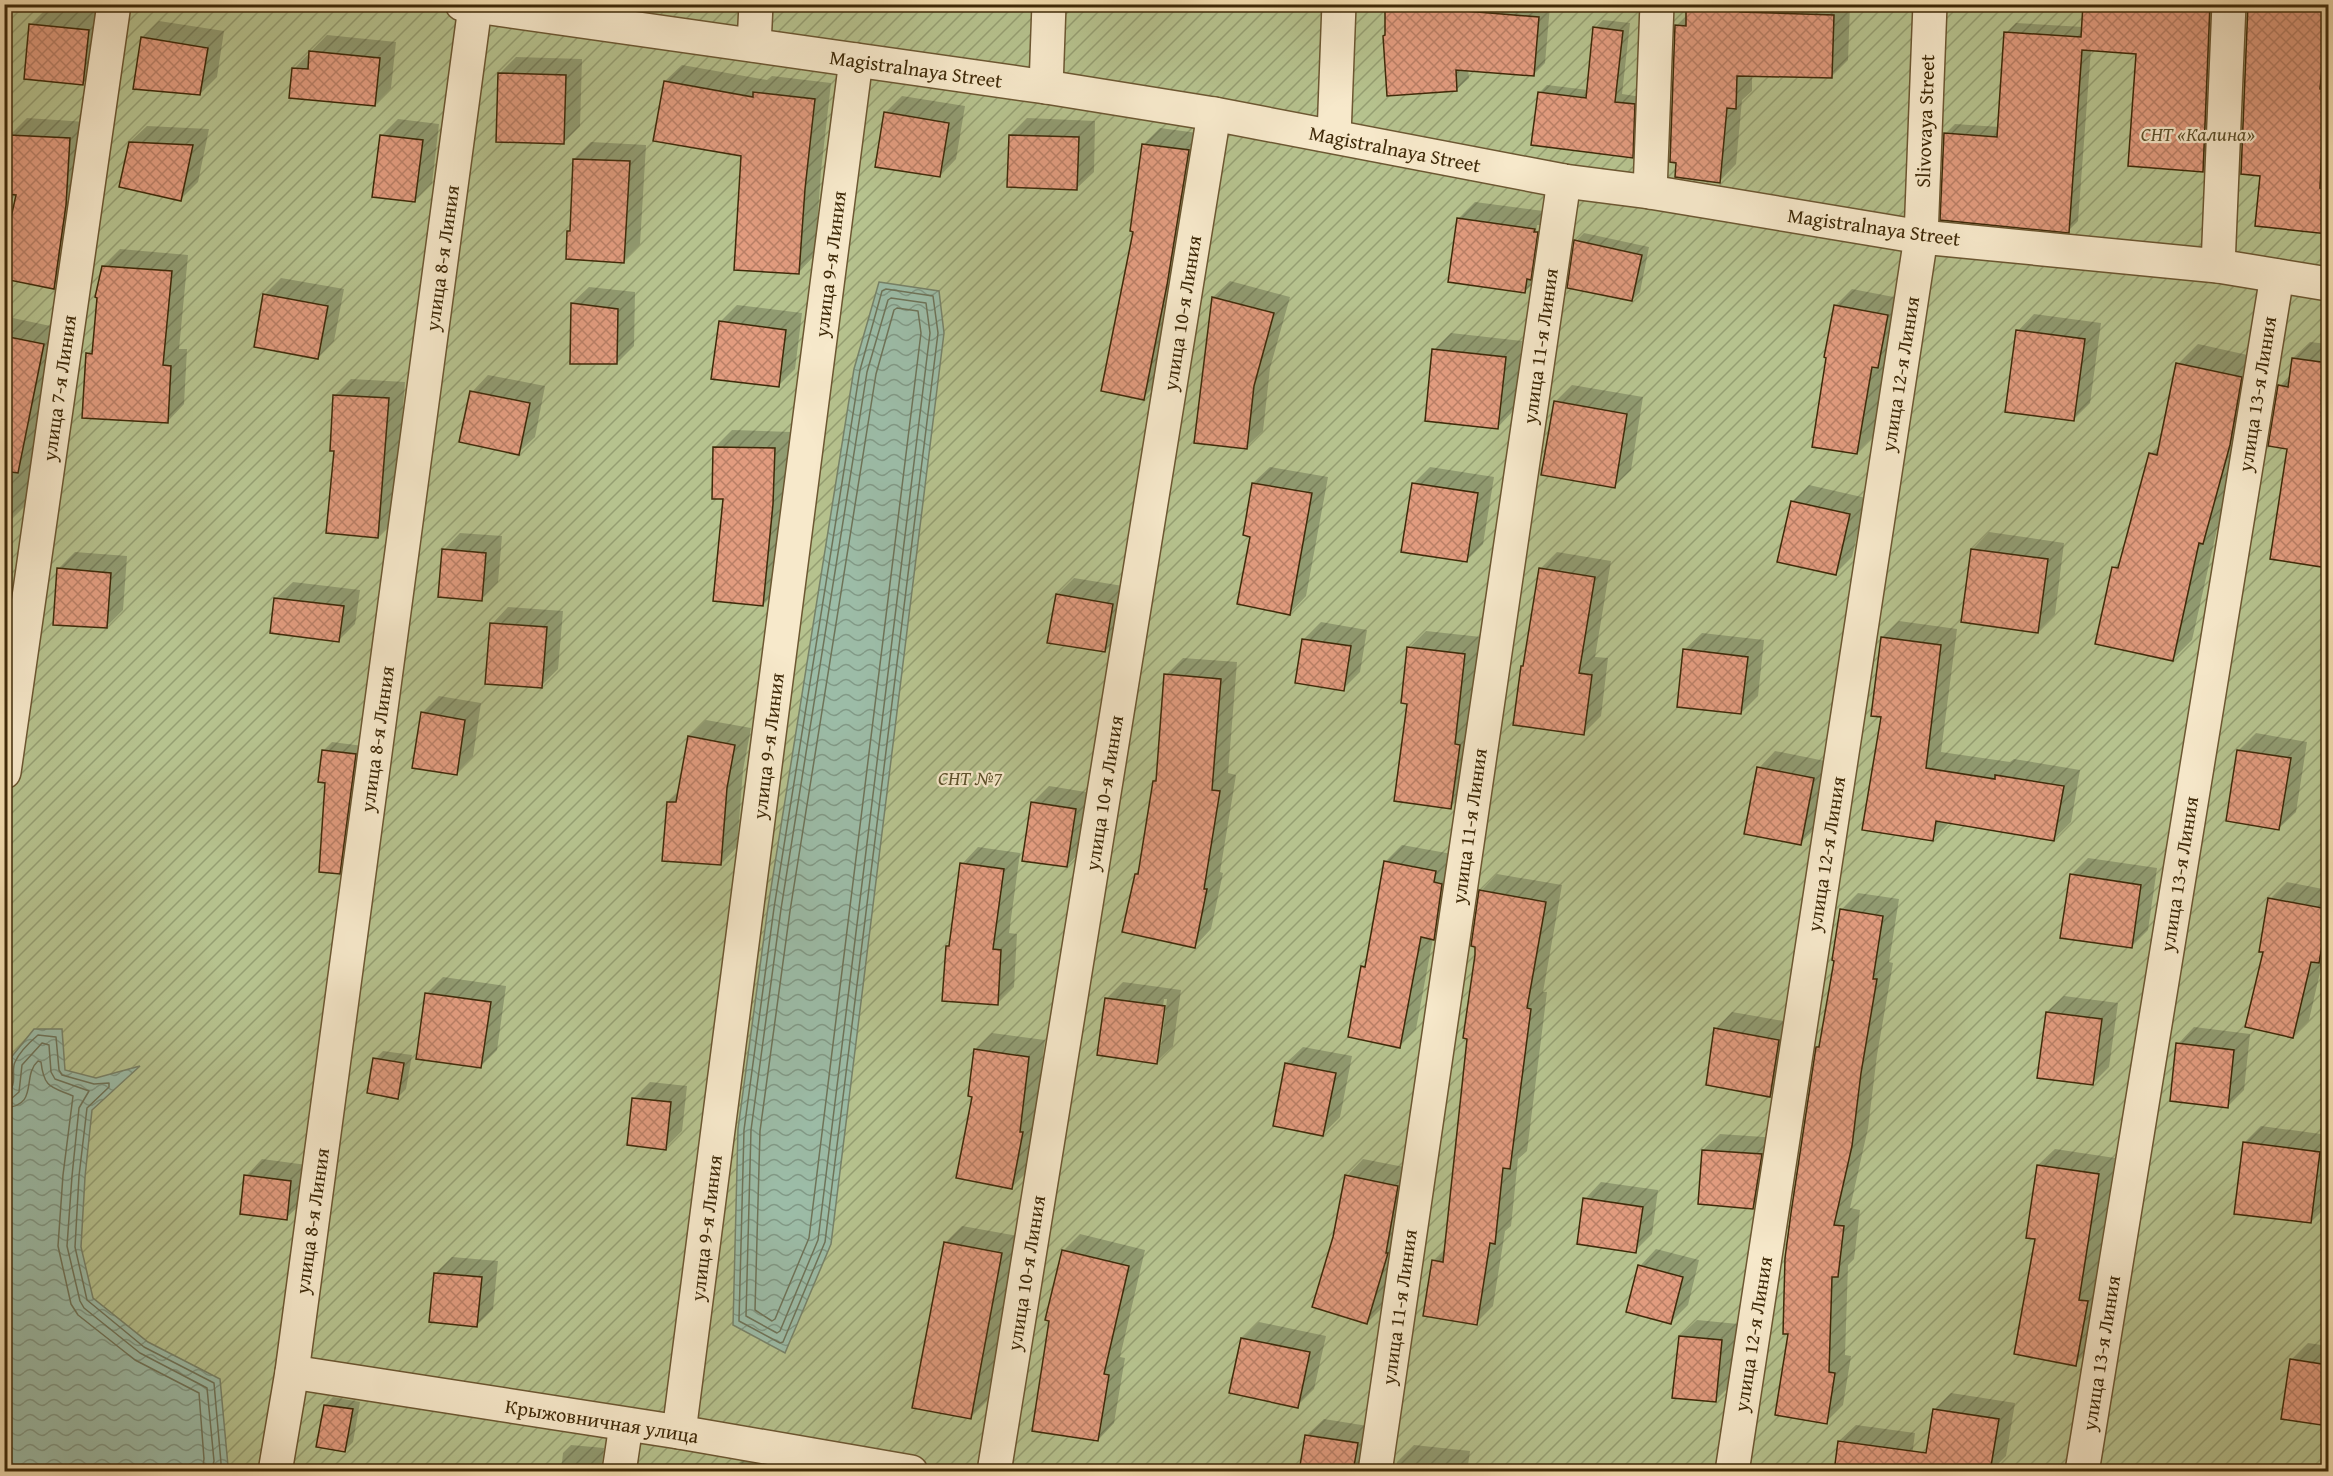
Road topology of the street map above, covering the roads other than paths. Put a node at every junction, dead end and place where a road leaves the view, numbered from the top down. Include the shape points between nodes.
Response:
1 (114, 4) edge
2 (756, 4) edge
3 (1049, 4) edge
4 (1339, 4) edge
5 (1657, 4) edge
6 (1930, 4) edge
7 (2229, 4) edge
8 (469, 6) edge
9 (754, 45) junction
10 (856, 60) junction
11 (1046, 87) junction
12 (1214, 114) junction
13 (1334, 136) junction
14 (1564, 181) junction
15 (1650, 192) junction
16 (1921, 237) junction
17 (2218, 266) junction
18 (2277, 276) junction
19 (2328, 284) edge
20 (4, 772) edge
21 (292, 1372) junction
22 (626, 1425) junction
23 (680, 1432) junction
24 (275, 1472) edge
25 (619, 1472) edge
26 (911, 1472) edge
27 (994, 1472) edge
28 (1375, 1472) edge
29 (1732, 1472) edge
30 (2082, 1472) edge

1 - 20 street, улица 7-я Линия
2 - 9 street
3 - 11 street
4 - 13 street
5 - 15 street
6 - 16 street, Slivovaya Street
7 - 17 street
8 - 9 street, Magistralnaya Street
8 - 21 street, улица 8-я Линия
9 - 10 street, Magistralnaya Street
10 - 11 street, Magistralnaya Street
10 - 23 street, улица 9-я Линия
11 - 12 street, Magistralnaya Street
12 - 13 street, Magistralnaya Street
12 - 27 street, улица 10-я Линия
13 - 14 street, Magistralnaya Street
14 - 15 street, Magistralnaya Street
14 - 28 street, улица 11-я Линия
15 - 16 street, Magistralnaya Street
16 - 17 street, Magistralnaya Street
16 - 29 street, улица 12-я Линия
17 - 18 street, Magistralnaya Street
18 - 19 street, Magistralnaya Street
18 - 30 street, улица 13-я Линия
21 - 22 street, Крыжовничная улица
21 - 24 street, улица 8-я Линия
22 - 23 street, Крыжовничная улица
22 - 25 street
23 - 26 street, Крыжовничная улица

